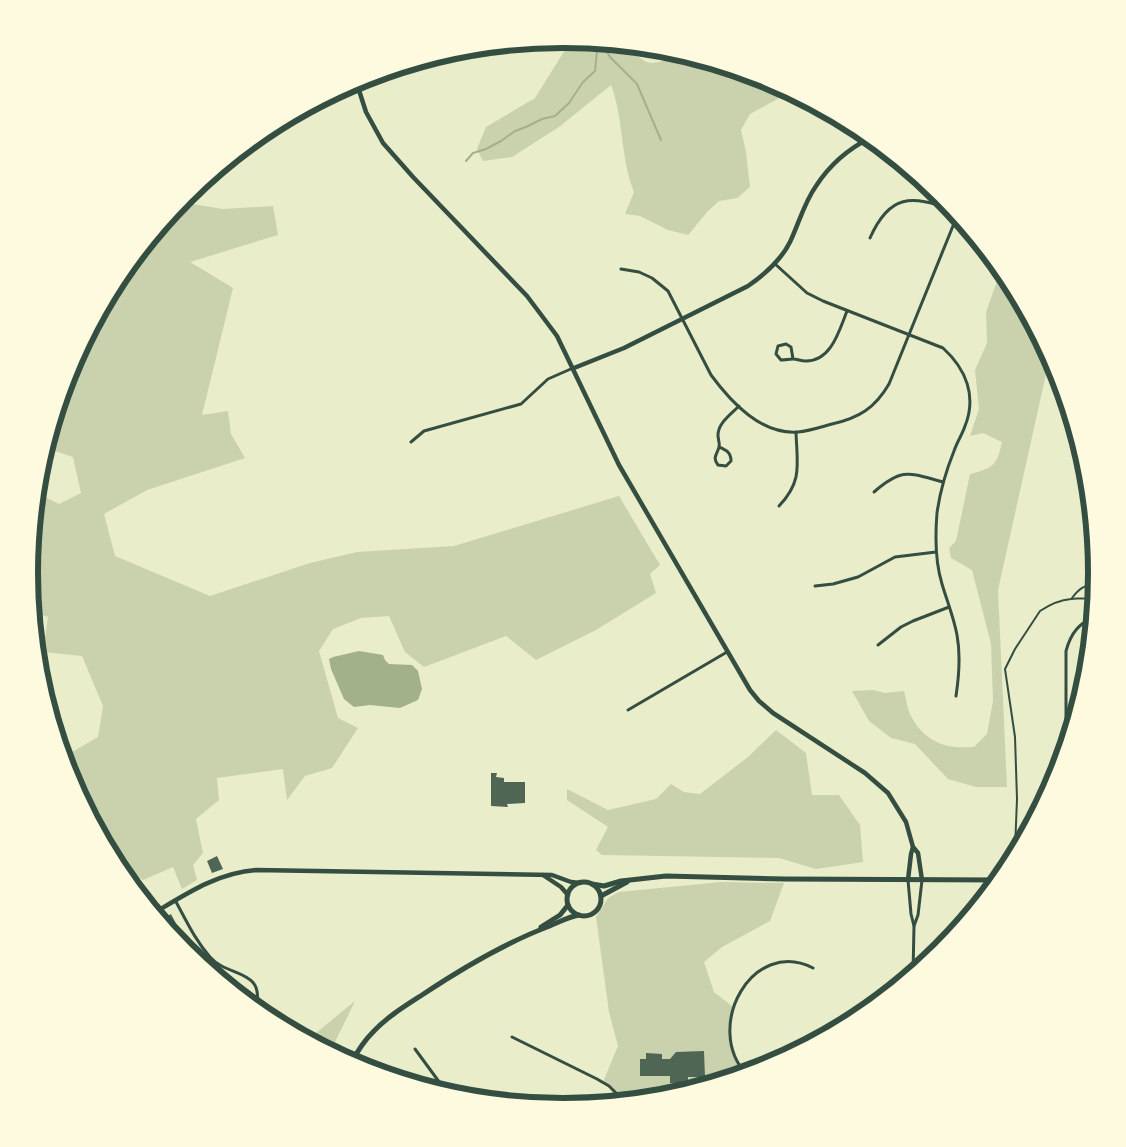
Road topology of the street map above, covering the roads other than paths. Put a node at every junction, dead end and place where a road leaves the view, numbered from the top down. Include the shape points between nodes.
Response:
1 (359, 89) edge
2 (863, 142) edge
3 (938, 205) edge
4 (954, 223) edge
5 (870, 238) dead end
6 (774, 263) junction
7 (621, 269) dead end
8 (847, 311) junction
9 (682, 319) junction
10 (908, 335) junction
11 (793, 359) junction
12 (574, 368) junction
13 (739, 406) junction
14 (796, 432) junction
15 (411, 442) dead end
16 (719, 447) junction
17 (943, 482) junction
18 (874, 492) dead end
19 (779, 506) dead end
20 (936, 552) junction
21 (814, 586) dead end
22 (1088, 586) edge
23 (1072, 598) junction
24 (1087, 599) edge
25 (950, 606) junction
26 (1086, 623) edge
27 (878, 645) dead end
28 (727, 652) junction
29 (956, 696) dead end
30 (628, 710) dead end
31 (1066, 726) edge
32 (1015, 840) edge
33 (913, 847) junction
34 (542, 875) junction
35 (632, 880) junction
36 (908, 880) junction
37 (922, 880) junction
38 (989, 880) edge
39 (580, 882) junction
40 (592, 884) junction
41 (568, 894) junction
42 (601, 896) junction
43 (175, 900) junction
44 (568, 905) junction
45 (160, 910) edge
46 (579, 915) junction
47 (914, 926) junction
48 (538, 930) junction
49 (913, 965) edge
50 (813, 968) dead end
51 (257, 1000) edge
52 (512, 1038) dead end
53 (415, 1049) dead end
54 (355, 1056) edge
55 (741, 1068) edge
56 (441, 1084) edge
57 (619, 1096) edge

1 - 12 street via 366,112 383,143 536,307
2 - 6 street via 831,166 816,186 789,244
3 - 5 street via 923,201 900,203 883,214
4 - 10 street
6 - 8 street via 807,292
6 - 9 street via 748,286
7 - 9 street via 652,278 668,291
8 - 10 street
8 - 11 street via 834,343 825,354 804,362
9 - 12 street
9 - 13 street via 711,375
10 - 14 street via 889,384 872,407 848,420
10 - 17 street via 943,348 966,376 969,408 966,425
11 - 11 street via 791,347 786,344 778,346 779,359
12 - 15 street via 548,379 521,404 424,432
12 - 28 street via 619,465
13 - 14 street via 765,425
13 - 16 street via 722,422 718,433
14 - 19 street via 797,478
16 - 16 street via 715,461 726,466 731,461 730,454
17 - 18 street via 904,474 893,477
17 - 20 street via 937,515
20 - 21 street via 894,557 858,577
20 - 25 street
22 - 23 lane via 1078,590
23 - 24 lane
23 - 32 lane via 1040,611 1005,669 1015,737
25 - 27 street via 913,620
25 - 29 street via 960,653
26 - 31 street via 1079,626 1069,640 1066,651
28 - 30 street
28 - 33 street via 750,690 766,707 882,787 904,818
33 - 36 street
33 - 37 street via 918,853
34 - 39 street
34 - 41 street
34 - 43 street via 256,870 223,876
35 - 36 main road via 666,876
35 - 40 main road via 604,886
35 - 42 main road
36 - 37 main road
36 - 47 street
37 - 38 main road
37 - 47 street
39 - 40 main road
39 - 41 main road
40 - 42 main road
41 - 44 main road
42 - 46 main road via 600,906 593,914
43 - 45 street
43 - 51 street via 212,960 252,980 257,987
44 - 46 main road
44 - 48 main road via 560,915
46 - 48 main road
47 - 49 street
48 - 54 main road via 491,953 398,1011 368,1037
50 - 55 street via 786,962 773,965 756,974 742,988 730,1015 729,1034 732,1052
52 - 57 street via 610,1086
53 - 56 street

